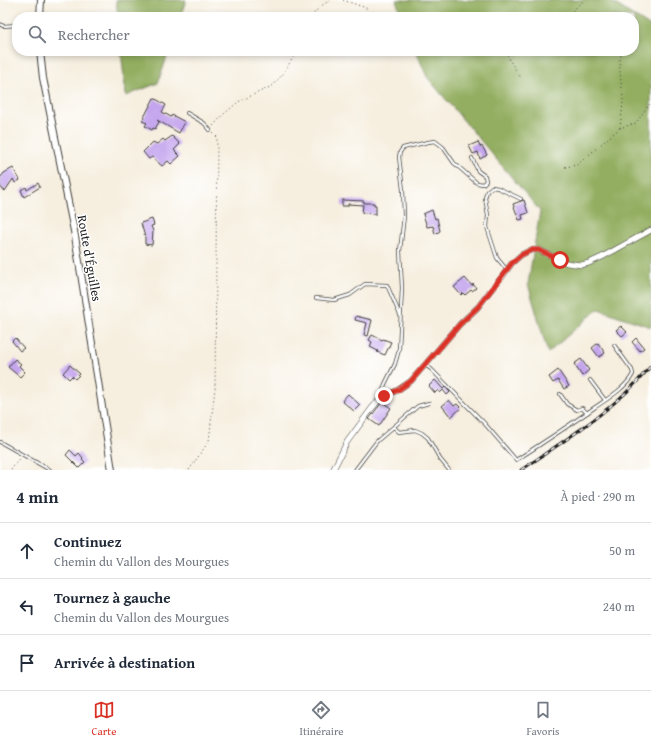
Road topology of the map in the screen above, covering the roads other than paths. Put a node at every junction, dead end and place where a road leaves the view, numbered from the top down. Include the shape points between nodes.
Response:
1 (41, 0) edge
2 (40, 12) edge
3 (0, 24) edge
4 (12, 25) edge
5 (41, 56) edge
6 (187, 113) dead end
7 (210, 130) road end
8 (472, 158) dead end
9 (521, 199) dead end
10 (651, 230) edge
11 (507, 270) junction
12 (316, 298) dead end
13 (401, 315) junction
14 (614, 345) dead end
15 (424, 365) junction
16 (590, 380) dead end
17 (560, 394) dead end
18 (381, 398) junction
19 (605, 400) junction
20 (429, 403) dead end
21 (587, 413) junction
22 (394, 427) junction
23 (0, 442) edge
24 (50, 470) edge
25 (112, 470) edge
26 (333, 470) edge
27 (355, 470) edge
28 (448, 470) edge

1 - 2 street
3 - 4 lane
5 - 25 street, Route d'Éguilles via 80,260
6 - 7 lane via 204,123
8 - 13 lane via 478,171 486,176 483,184 477,184 435,141 403,148 400,152 404,216 400,251
9 - 11 lane via 492,186 485,198 487,227 497,258
10 - 11 street via 589,263 567,263 544,251 531,250 521,255
11 - 15 street via 478,307
12 - 13 lane via 334,300 350,295 365,284 387,285
13 - 18 lane via 399,350
14 - 19 lane via 633,374 630,381
15 - 18 street via 402,388
15 - 21 lane via 485,424 516,460
16 - 19 lane
17 - 21 lane via 567,404 577,410 582,408
18 - 26 street via 347,442
19 - 21 lane
20 - 22 lane via 418,406
22 - 27 lane via 377,441
22 - 28 lane via 399,432 415,430 422,433 428,438
23 - 24 lane

